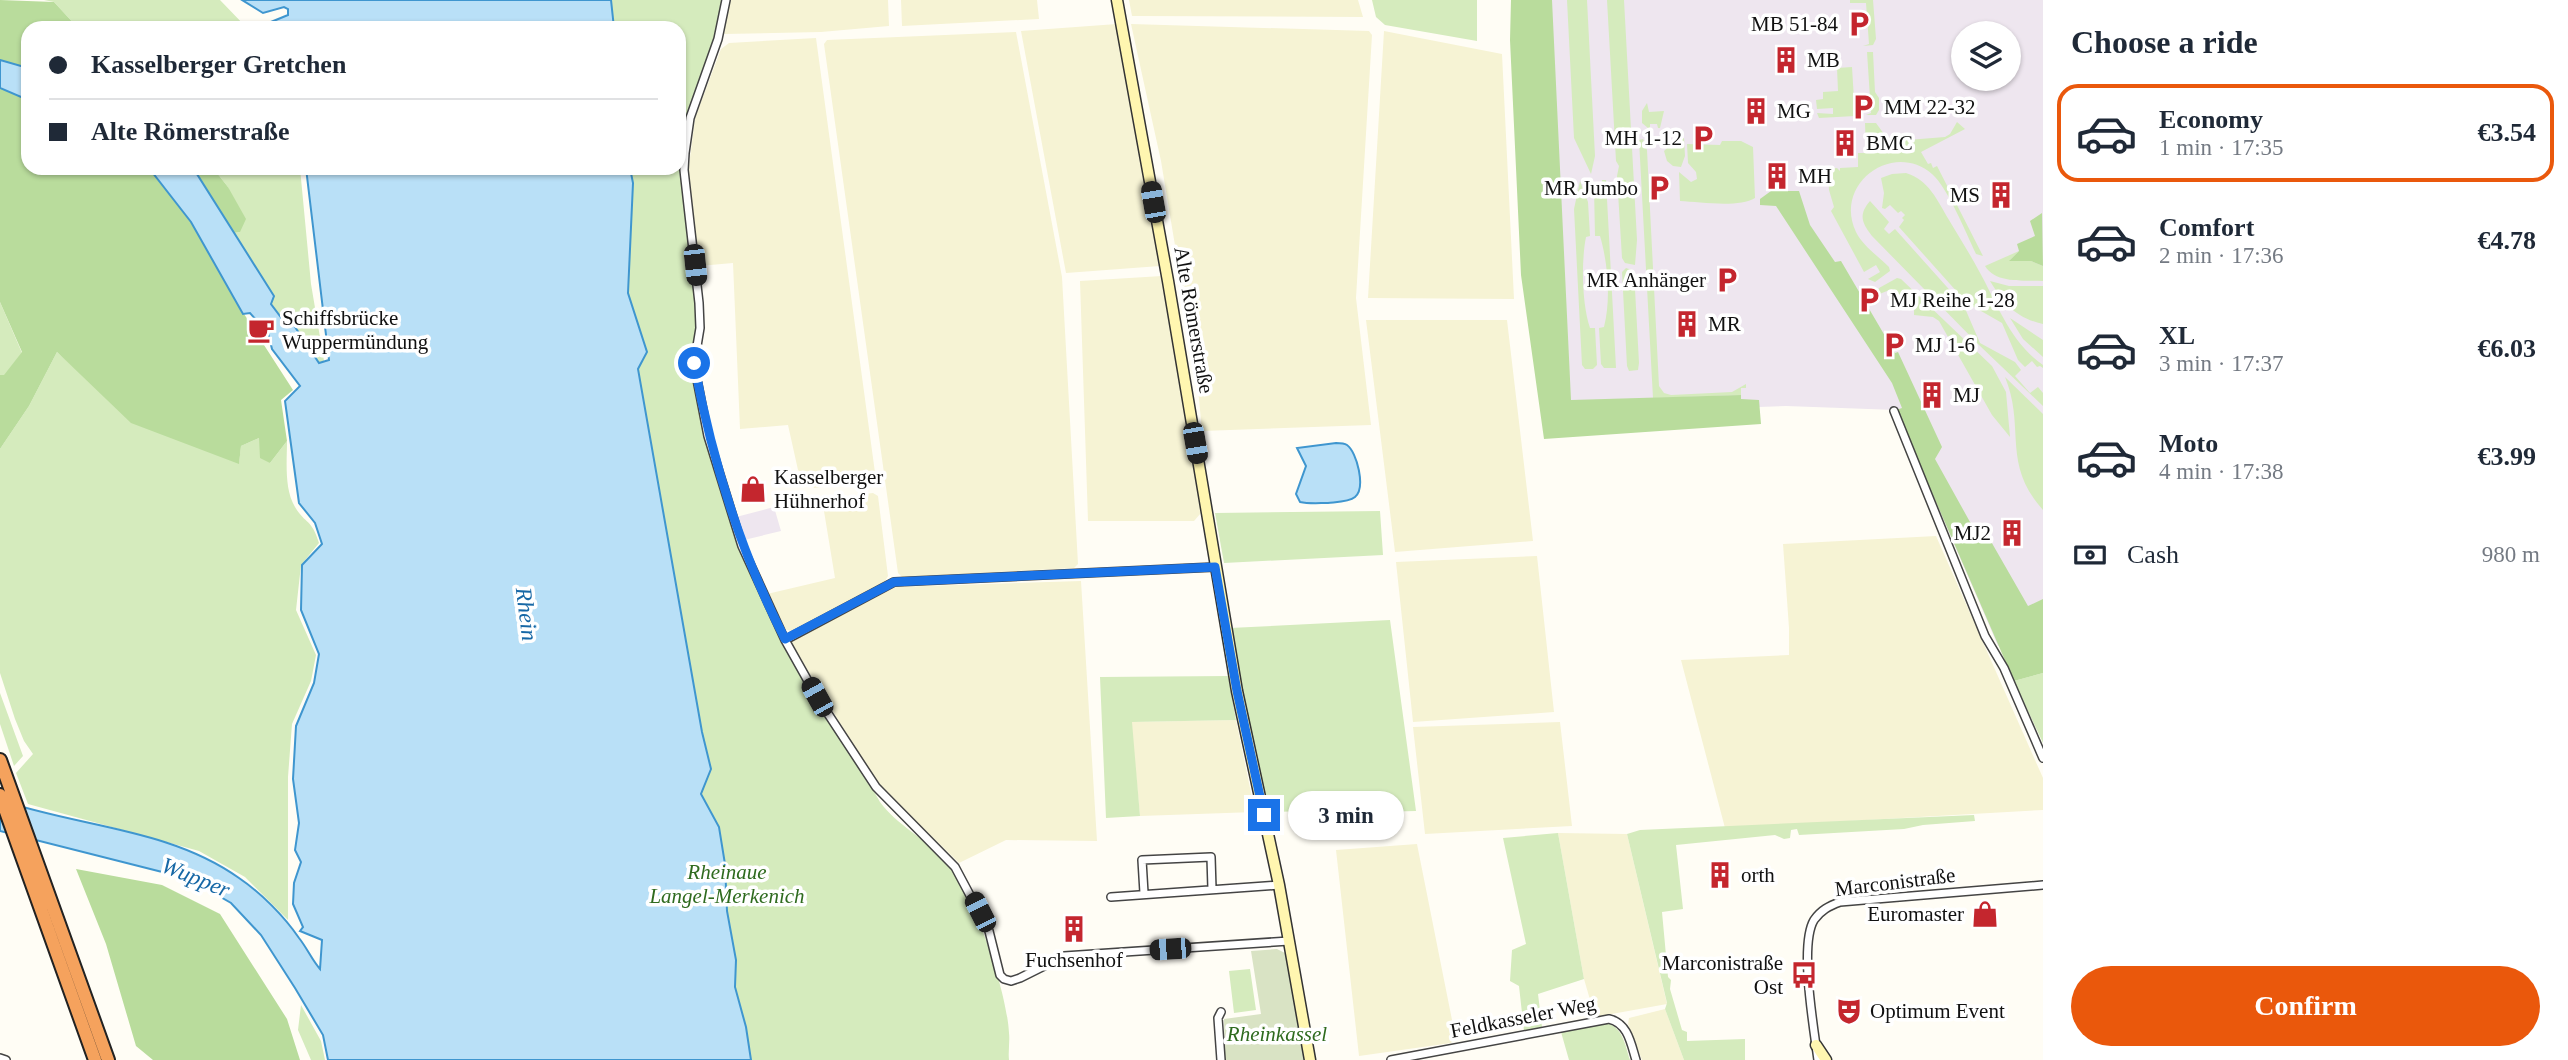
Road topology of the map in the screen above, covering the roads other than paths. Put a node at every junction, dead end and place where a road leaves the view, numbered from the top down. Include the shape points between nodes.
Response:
1 (726, 0) edge
2 (1117, 0) edge
3 (686, 134) edge
4 (685, 175) edge
5 (1894, 411) dead end
6 (1215, 567) junction
7 (785, 639) junction
8 (2043, 758) edge
9 (0, 760) edge
10 (0, 795) edge
11 (1279, 885) junction
12 (2043, 885) edge
13 (1212, 889) junction
14 (1144, 893) junction
15 (1111, 897) dead end
16 (1289, 941) junction
17 (1221, 1012) dead end
18 (1816, 1045) junction
19 (0, 1058) edge
20 (6, 1060) edge
21 (95, 1060) edge
22 (108, 1060) edge
23 (1221, 1060) edge
24 (1310, 1060) edge
25 (1391, 1060) edge
26 (1636, 1060) edge
27 (1818, 1060) edge
28 (1826, 1060) edge

1 - 3 street
2 - 6 street, Alte Römerstraße
4 - 7 street via 700,328 694,363 708,436 730,514
5 - 8 street via 1985,636
6 - 7 street via 894,582
6 - 11 street, Alte Römerstraße
7 - 16 street via 876,788 955,867 989,931 1004,979 1020,978 1064,956
9 - 22 highway
10 - 21 highway
11 - 13 street
11 - 16 street, Alte Römerstraße
12 - 18 street, Marconistraße via 1840,902 1825,908 1808,933
13 - 14 street
13 - 14 street via 1211,857 1142,860
14 - 15 street
16 - 24 street, Alte Römerstraße
17 - 23 street
18 - 27 street, Marconistraße
18 - 28 street
19 - 20 street
25 - 26 street, Feldkasseler Weg via 1609,1019 1623,1026

